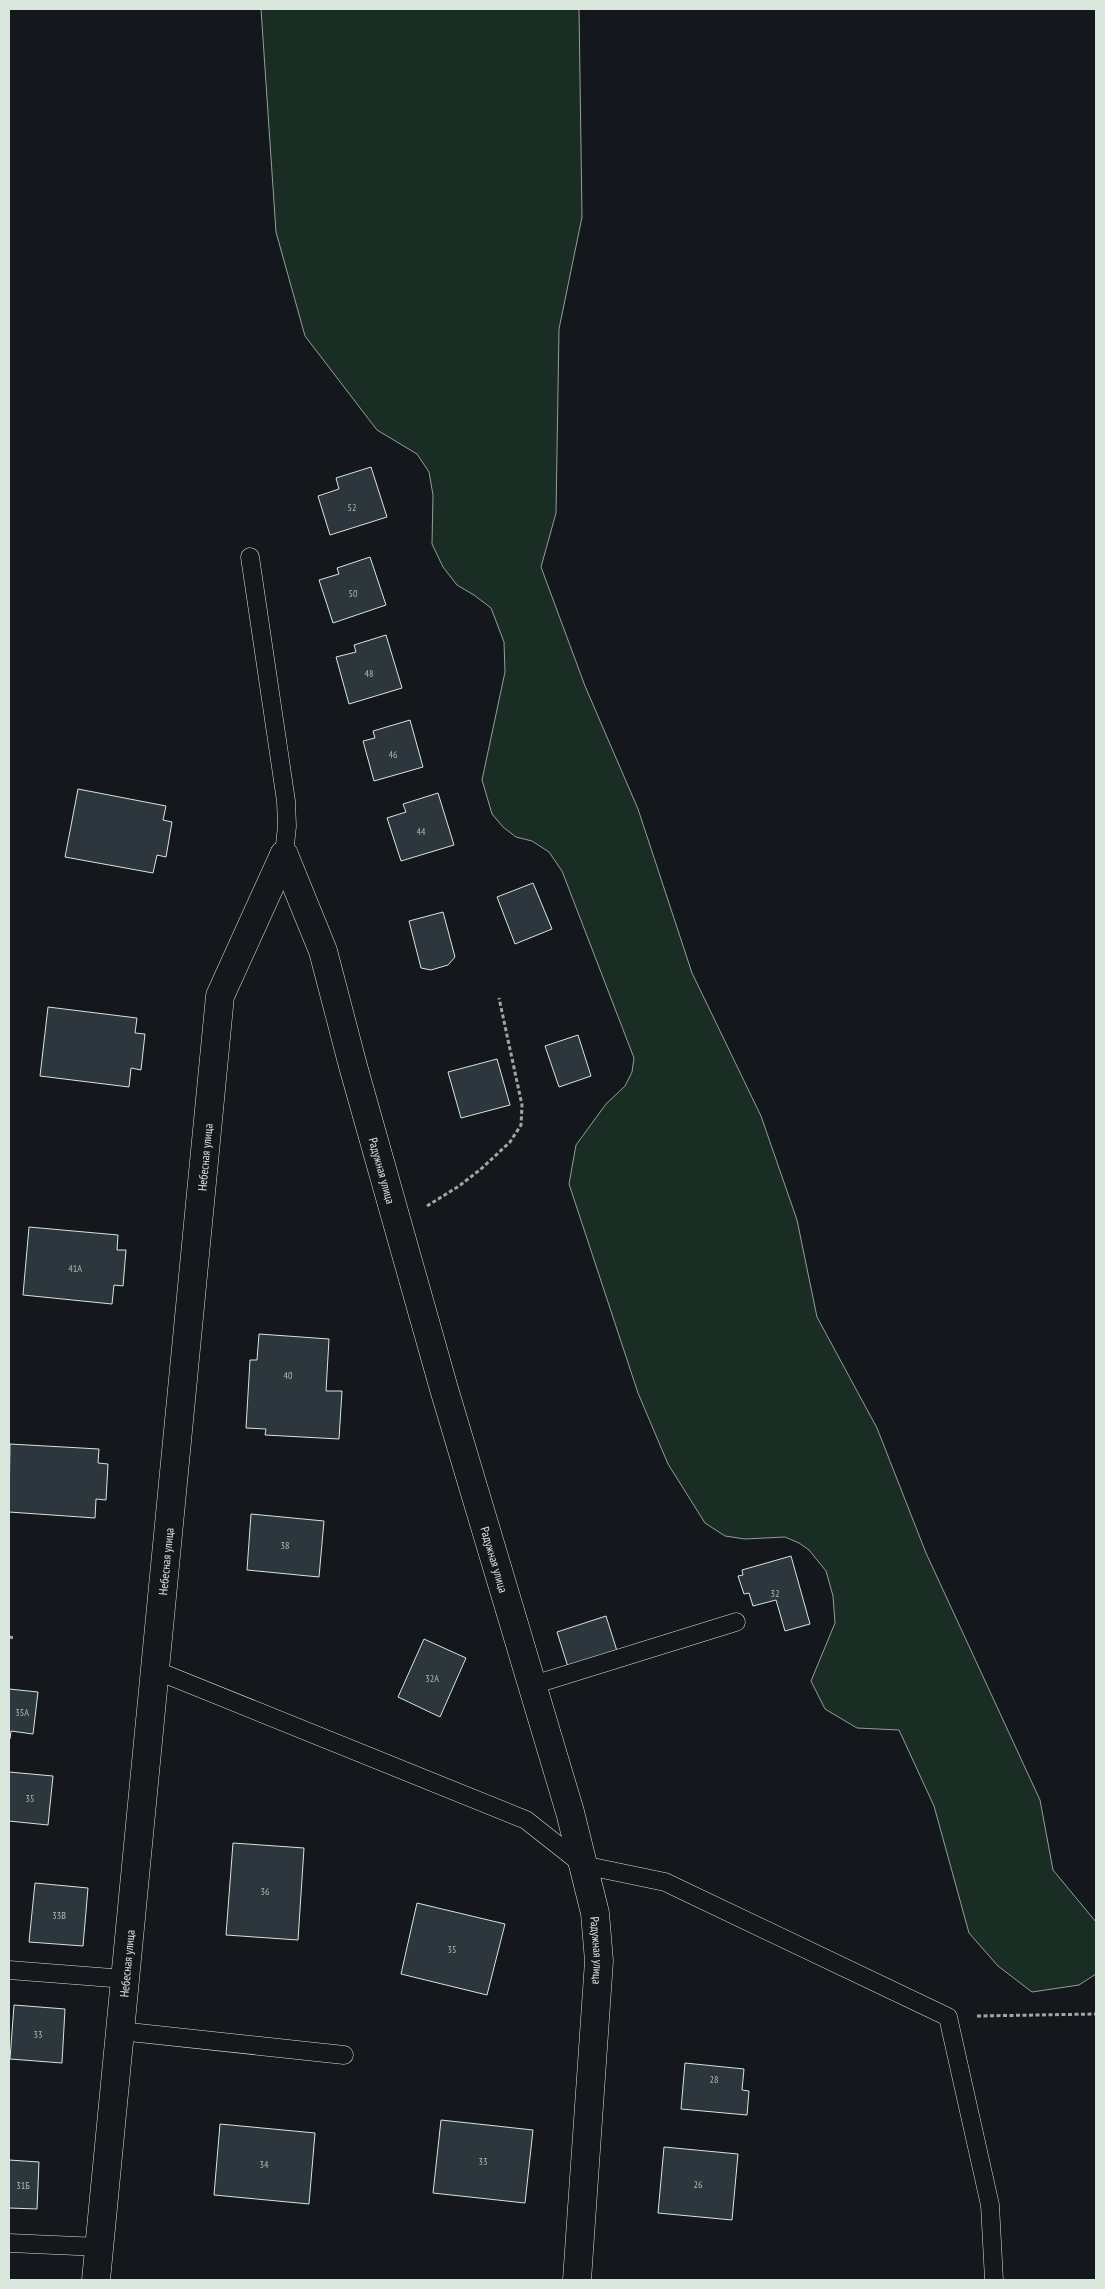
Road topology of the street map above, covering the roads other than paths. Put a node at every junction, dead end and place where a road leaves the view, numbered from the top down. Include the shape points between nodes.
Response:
1 (250, 557) dead end
2 (284, 856) junction
3 (736, 1622) dead end
4 (155, 1670) junction
5 (533, 1685) junction
6 (583, 1864) junction
7 (9, 1970) edge
8 (125, 1979) junction
9 (120, 2031) junction
10 (344, 2055) dead end
11 (9, 2243) edge
12 (100, 2247) junction
13 (96, 2280) edge
14 (577, 2280) edge
15 (994, 2280) edge

1 - 2 lane via 286,801
2 - 4 street, Небесная улица via 220,996
2 - 5 street, Радужная улица via 323,950 444,1389
3 - 5 lane
4 - 6 lane via 526,1820
4 - 8 street, Небесная улица
5 - 6 street, Радужная улица
6 - 14 street, Радужная улица via 595,1913 599,1961
6 - 15 lane via 666,1882 948,2017 990,2205
7 - 8 lane
8 - 9 street, Небесная улица
9 - 10 lane
9 - 12 street, Небесная улица
11 - 12 lane
12 - 13 street, Небесная улица

